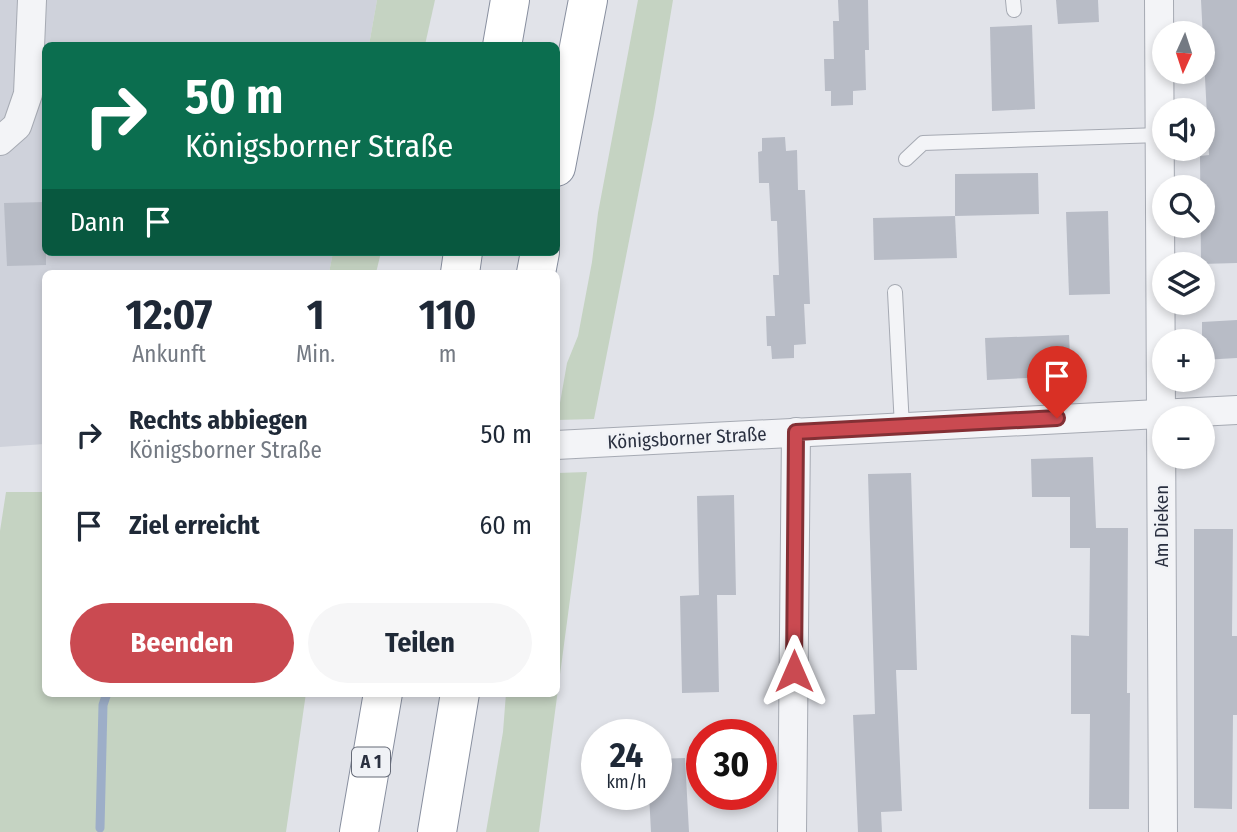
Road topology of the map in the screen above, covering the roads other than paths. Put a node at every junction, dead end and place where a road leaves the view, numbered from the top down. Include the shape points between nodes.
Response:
1 (32, 0) edge
2 (510, 0) edge
3 (588, 0) edge
4 (1158, 0) edge
5 (503, 42) edge
6 (1159, 98) edge
7 (1152, 135) edge
8 (0, 141) edge
9 (560, 146) edge
10 (906, 159) dead end
11 (1160, 161) edge
12 (895, 292) dead end
13 (1160, 406) edge
14 (1237, 410) edge
15 (1215, 411) edge
16 (1152, 413) edge
17 (902, 426) junction
18 (796, 432) junction
19 (560, 445) edge
20 (1160, 469) edge
21 (382, 697) edge
22 (459, 697) edge
23 (359, 832) edge
24 (436, 832) edge
25 (792, 832) edge
26 (1163, 832) edge

1 - 8 street via 27,94 17,126
2 - 5 highway
3 - 9 highway
4 - 6 street, Am Dieken
7 - 10 lane via 922,144
11 - 13 street, Am Dieken
12 - 17 lane
14 - 15 street, Königsborner Straße
16 - 17 street, Königsborner Straße
17 - 18 street, Königsborner Straße
18 - 19 street, Königsborner Straße
18 - 25 street
20 - 26 street, Am Dieken
21 - 23 highway, A 1
22 - 24 highway

